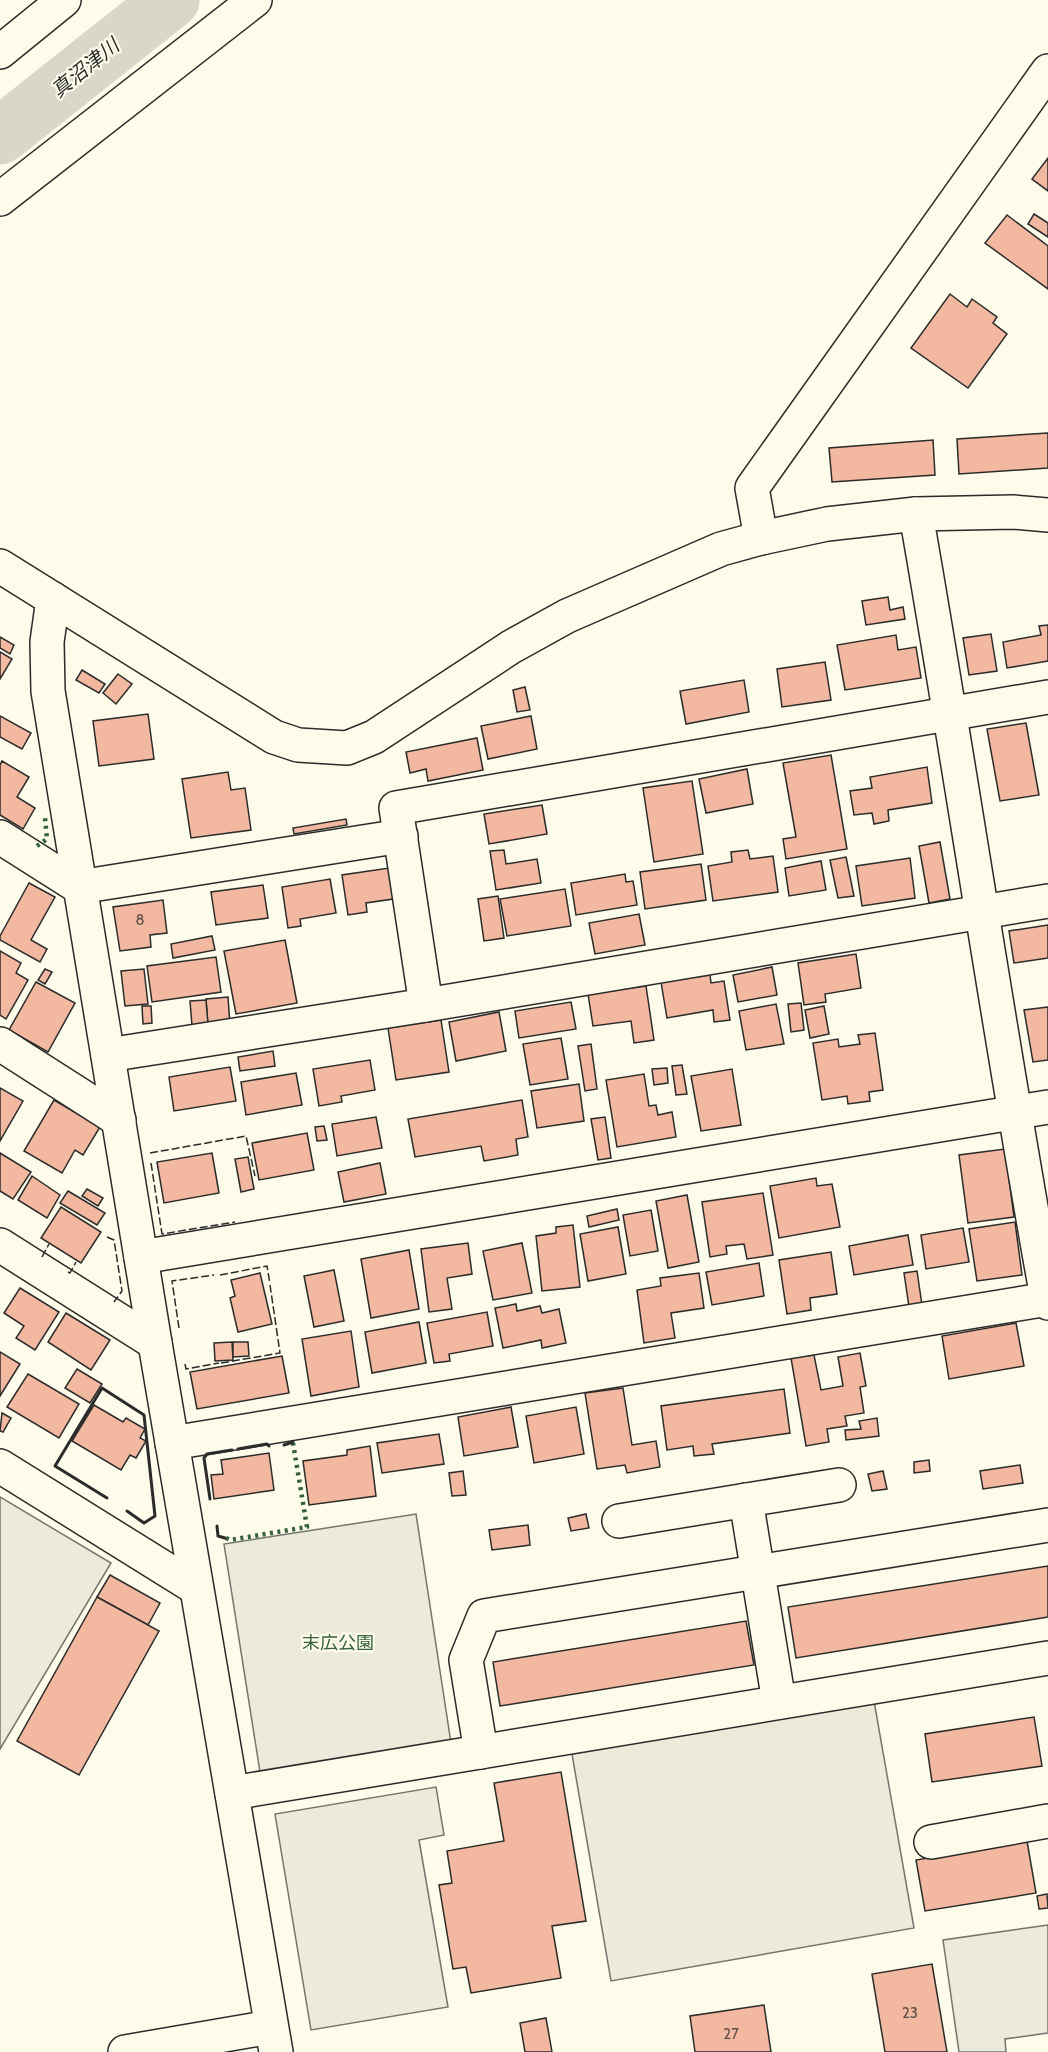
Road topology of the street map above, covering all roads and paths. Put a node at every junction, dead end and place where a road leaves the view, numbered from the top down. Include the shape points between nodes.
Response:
1 (64, 0) edge
2 (255, 0) edge
3 (0, 52) edge
4 (1048, 71) edge
5 (0, 199) edge
6 (916, 514) junction
7 (1048, 515) edge
8 (761, 538) junction
9 (0, 566) edge
10 (53, 599) junction
11 (1048, 697) edge
12 (951, 713) junction
13 (401, 836) junction
14 (0, 837) edge
15 (79, 887) junction
16 (1048, 901) edge
17 (981, 912) junction
18 (426, 1005) junction
19 (0, 1044) edge
20 (108, 1055) junction
21 (1048, 1107) edge
22 (1014, 1113) junction
23 (119, 1120) junction
24 (0, 1245) edge
25 (141, 1257) junction
26 (1048, 1300) edge
27 (154, 1343) junction
28 (172, 1443) junction
29 (0, 1466) edge
30 (839, 1485) dead end
31 (746, 1500) junction
32 (619, 1521) dead end
33 (1048, 1525) edge
34 (759, 1572) junction
35 (196, 1588) junction
36 (1048, 1658) edge
37 (779, 1702) junction
38 (481, 1752) junction
39 (232, 1793) junction
40 (1048, 1821) edge
41 (931, 1842) dead end
42 (273, 2040) edge
43 (125, 2052) edge

1 - 3 street
2 - 5 street
4 - 8 street via 752,488
6 - 7 street
6 - 8 street via 827,524
6 - 12 street
8 - 10 street via 721,549 567,616 511,647 374,737 347,748 298,746 274,737
9 - 10 street
10 - 15 street via 47,642 48,691
11 - 12 street
12 - 13 street via 396,808
12 - 17 street
13 - 15 street
13 - 18 street
14 - 15 street
15 - 20 street
16 - 17 street
17 - 18 street
17 - 22 street
18 - 20 street
19 - 23 street
20 - 23 street
21 - 22 street
22 - 25 street
22 - 26 street
23 - 25 street
24 - 27 street
25 - 27 street
26 - 28 street
27 - 28 street
28 - 35 street
29 - 35 street
30 - 31 street
31 - 32 street
31 - 34 street
33 - 34 street
34 - 37 street
34 - 38 street via 484,1616 466,1660
35 - 39 street
36 - 37 street
37 - 38 street
38 - 39 street
39 - 42 street
40 - 41 street
42 - 43 street

